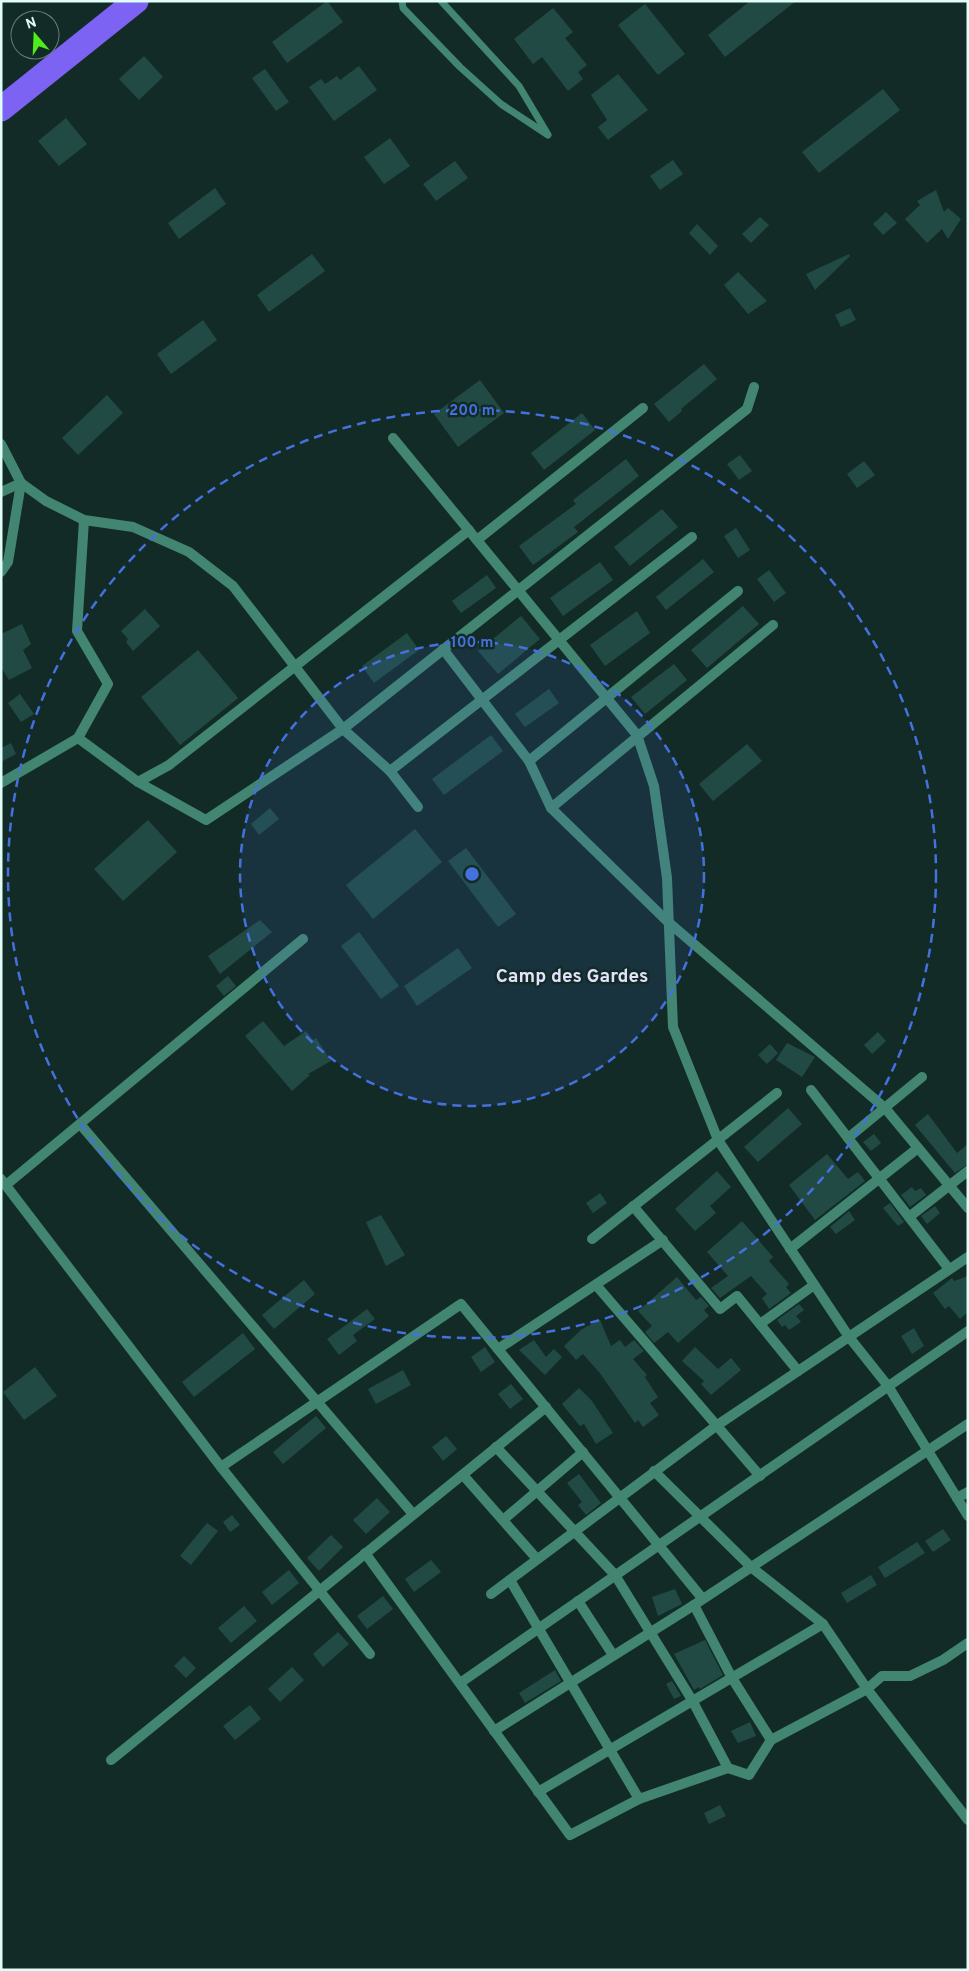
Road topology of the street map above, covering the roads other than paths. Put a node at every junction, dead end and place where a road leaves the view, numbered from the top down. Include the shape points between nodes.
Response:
1 (136, 1) edge
2 (402, 1) edge
3 (441, 1) edge
4 (1, 109) edge
5 (754, 387) dead end
6 (643, 408) dead end
7 (393, 438) dead end
8 (1, 444) edge
9 (21, 483) junction
10 (1, 492) edge
11 (84, 520) junction
12 (468, 530) junction
13 (692, 537) dead end
14 (477, 540) junction
15 (1, 572) edge
16 (518, 590) junction
17 (738, 591) dead end
18 (773, 625) dead end
19 (560, 641) junction
20 (443, 650) junction
21 (296, 666) junction
22 (608, 699) junction
23 (482, 700) junction
24 (342, 729) junction
25 (637, 735) junction
26 (78, 738) junction
27 (529, 761) junction
28 (390, 771) junction
29 (138, 782) junction
30 (1, 783) edge
31 (418, 807) dead end
32 (551, 808) junction
33 (667, 921) junction
34 (303, 939) dead end
35 (922, 1077) dead end
36 (811, 1090) dead end
37 (777, 1093) dead end
38 (885, 1108) junction
39 (80, 1124) junction
40 (848, 1138) junction
41 (718, 1140) junction
42 (918, 1148) junction
43 (968, 1171) edge
44 (880, 1179) junction
45 (4, 1182) edge
46 (950, 1186) junction
47 (633, 1206) junction
48 (968, 1208) edge
49 (909, 1217) junction
50 (592, 1238) dead end
51 (663, 1240) junction
52 (790, 1249) junction
53 (968, 1257) edge
54 (949, 1269) junction
55 (596, 1285) junction
56 (814, 1285) junction
57 (760, 1324) junction
58 (968, 1331) edge
59 (849, 1337) junction
60 (498, 1349) junction
61 (798, 1371) junction
62 (888, 1386) junction
63 (317, 1401) junction
64 (546, 1407) junction
65 (968, 1424) edge
66 (716, 1426) junction
67 (496, 1448) junction
68 (583, 1452) junction
69 (929, 1452) junction
70 (221, 1467) junction
71 (654, 1471) junction
72 (463, 1475) junction
73 (760, 1476) junction
74 (538, 1491) junction
75 (968, 1492) edge
76 (619, 1497) junction
77 (957, 1498) junction
78 (413, 1514) junction
79 (968, 1516) edge
80 (698, 1517) junction
81 (503, 1520) junction
82 (574, 1530) junction
83 (658, 1546) junction
84 (365, 1553) junction
85 (537, 1559) junction
86 (751, 1567) junction
87 (615, 1575) junction
88 (510, 1580) junction
89 (320, 1590) junction
90 (491, 1594) dead end
91 (578, 1600) junction
92 (698, 1602) junction
93 (823, 1624) junction
94 (539, 1628) junction
95 (651, 1631) junction
96 (968, 1643) edge
97 (370, 1654) dead end
98 (613, 1655) junction
99 (732, 1678) junction
100 (571, 1681) junction
101 (460, 1683) junction
102 (867, 1689) junction
103 (692, 1700) junction
104 (494, 1730) junction
105 (771, 1740) junction
106 (611, 1748) junction
107 (111, 1760) dead end
108 (728, 1768) junction
109 (538, 1792) junction
110 (639, 1799) junction
111 (968, 1820) edge

1 - 4 highway
2 - 3 lane via 403,8 460,67 501,104 548,135 519,86
5 - 16 street via 747,409
6 - 14 street
7 - 12 street
8 - 9 street
9 - 10 street
9 - 11 street via 46,501
9 - 15 street via 8,562
11 - 21 street via 133,527 189,552 233,586
11 - 26 street via 77,631 108,684
12 - 14 street
12 - 21 street
13 - 19 street
14 - 16 street
16 - 19 street
16 - 20 street
17 - 22 street
18 - 25 street
19 - 22 street
19 - 23 street
20 - 23 street
20 - 24 street
21 - 24 street
21 - 29 street via 169,765
22 - 25 street
22 - 27 street
23 - 27 street
23 - 28 street
24 - 28 street
24 - 29 street via 206,820
25 - 32 street
25 - 33 street via 654,786 667,878
26 - 29 street
26 - 30 street
27 - 32 street
28 - 31 street
32 - 33 street
33 - 38 street
33 - 41 street via 674,1027
34 - 39 street
35 - 38 street
36 - 40 street
37 - 41 street
38 - 40 street
38 - 42 street
39 - 45 street
39 - 63 street
40 - 44 street
41 - 47 street
41 - 52 street
42 - 44 street
42 - 46 street
43 - 46 street
44 - 49 street
44 - 52 street
45 - 70 street
46 - 48 street
46 - 49 street
47 - 50 street
47 - 51 street
49 - 54 street
51 - 55 street
51 - 57 street via 720,1309 736,1296
52 - 56 street
53 - 54 street
54 - 59 street
55 - 60 street
55 - 66 street
56 - 57 street
56 - 59 street
57 - 61 street
58 - 62 street
59 - 61 street
59 - 62 street
60 - 63 street via 461,1304
60 - 64 street
61 - 66 street
62 - 69 street
62 - 73 street
63 - 70 street
63 - 78 street
64 - 67 street
64 - 68 street
65 - 69 street
66 - 71 street
66 - 73 street
67 - 72 street
67 - 74 street
68 - 74 street
68 - 76 street
69 - 77 street
69 - 86 street
70 - 89 street
71 - 76 street
71 - 80 street
72 - 78 street
72 - 81 street
73 - 80 street
74 - 81 street
74 - 82 street
75 - 77 street
76 - 82 street
76 - 83 street
77 - 79 street
78 - 84 street
80 - 83 street
80 - 86 street
81 - 85 street
82 - 85 street
82 - 87 street
83 - 87 street
83 - 92 street
84 - 89 street
84 - 101 street
85 - 88 street
86 - 92 street
86 - 93 street
87 - 91 street
87 - 95 street
88 - 90 street
88 - 94 street
89 - 97 street
89 - 107 street
91 - 94 street
91 - 98 street
92 - 95 street
92 - 99 street
93 - 99 street
93 - 102 street
94 - 100 street
94 - 101 street
95 - 98 street
95 - 103 street
96 - 102 street via 910,1676 882,1676
98 - 100 street
99 - 103 street
99 - 105 street
100 - 104 street
100 - 106 street
101 - 104 street
102 - 105 street
102 - 111 street
103 - 106 street
103 - 108 street
104 - 109 street
105 - 108 street via 749,1775
106 - 109 street
106 - 110 street
108 - 110 street
109 - 110 street via 570,1835

